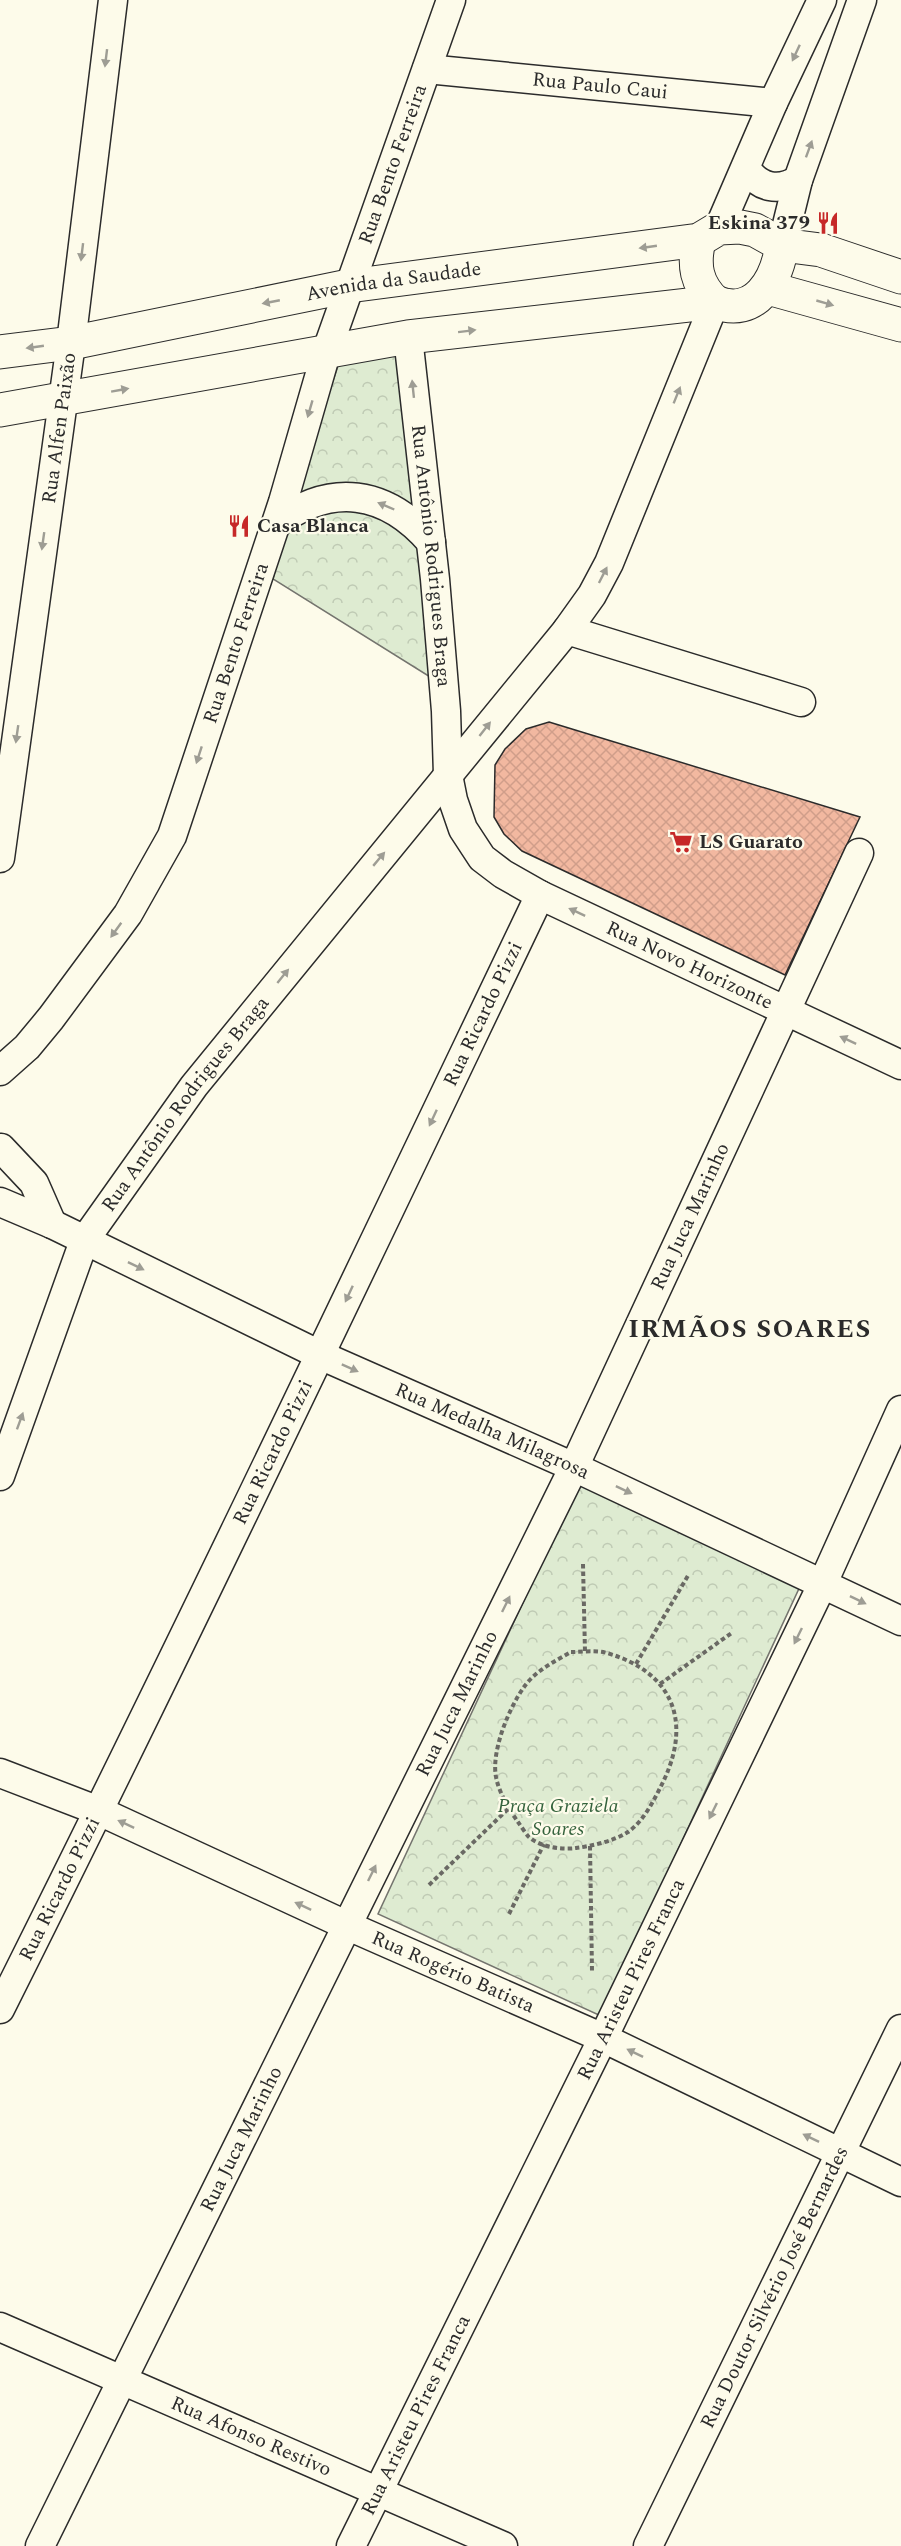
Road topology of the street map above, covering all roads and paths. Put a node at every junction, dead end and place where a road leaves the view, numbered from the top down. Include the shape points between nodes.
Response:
1 (113, 0) edge
2 (451, 0) edge
3 (822, 0) edge
4 (862, 0) edge
5 (427, 69) junction
6 (773, 103) junction
7 (746, 169) junction
8 (798, 180) junction
9 (709, 234) junction
10 (782, 245) junction
11 (901, 277) edge
12 (349, 286) junction
13 (768, 288) junction
14 (715, 302) junction
15 (901, 325) edge
16 (408, 337) junction
17 (71, 343) junction
18 (0, 352) edge
19 (326, 353) junction
20 (62, 400) junction
21 (0, 410) edge
22 (276, 524) junction
23 (431, 542) junction
24 (567, 630) junction
25 (801, 702) dead end
26 (448, 775) junction
27 (859, 853) dead end
28 (0, 858) edge
29 (482, 858) joint
30 (540, 895) junction
31 (786, 1012) junction
32 (901, 1065) edge
33 (0, 1071) edge
34 (1, 1148) edge
35 (0, 1202) edge
36 (52, 1224) junction
37 (84, 1240) junction
38 (320, 1356) junction
39 (901, 1410) edge
40 (574, 1467) junction
41 (0, 1476) edge
42 (583, 1564) dead end
43 (688, 1574) dead end
44 (823, 1583) junction
45 (901, 1621) edge
46 (733, 1632) dead end
47 (585, 1652) junction
48 (636, 1664) junction
49 (660, 1684) junction
50 (0, 1773) edge
51 (508, 1808) junction
52 (99, 1811) junction
53 (544, 1844) junction
54 (590, 1846) junction
55 (429, 1885) dead end
56 (510, 1914) dead end
57 (346, 1925) junction
58 (592, 1971) dead end
59 (0, 2009) edge
60 (901, 2029) edge
61 (603, 2038) junction
62 (841, 2152) junction
63 (901, 2182) edge
64 (0, 2328) edge
65 (123, 2381) junction
66 (379, 2492) junction
67 (40, 2546) edge
68 (351, 2546) edge
69 (503, 2546) edge
70 (648, 2546) edge

1 -> 17 street, Rua Alfen Paixão
2 - 5 street, Rua Bento Ferreira
3 -> 6 street
8 -> 4 street
5 - 6 street, Rua Paulo Caui
5 - 12 street, Rua Bento Ferreira
6 - 7 street
7 - 8 street via 753,178 775,188
7 - 9 street
8 - 10 street
9 - 10 main road, Avenida da Saudade via 740,227 755,230
9 -> 12 main road, Avenida da Saudade
9 - 14 main road via 696,255 696,272 703,290
10 - 11 main road via 821,250
10 - 13 main road via 780,261
12 -> 17 main road, Avenida da Saudade
12 - 19 street, Rua Bento Ferreira
13 - 14 main road via 749,302 726,306
13 -> 15 main road
16 -> 14 main road
24 -> 14 street via 609,563
16 - 19 main road
23 -> 16 street, Rua Antônio Rodrigues Braga
17 -> 18 main road, Avenida da Saudade
17 - 20 street, Rua Alfen Paixão
20 -> 19 main road
19 -> 22 street, Rua Bento Ferreira
20 - 21 main road
20 -> 28 street, Rua Alfen Paixão
23 -> 22 street via 400,513 365,499 327,499 291,512
22 -> 33 street, Rua Bento Ferreira via 172,836 122,923 51,1018
23 - 26 street, Rua Antônio Rodrigues Braga
24 - 25 street
26 -> 24 street
26 - 29 street, Rua Antônio Rodrigues Braga via 463,829
37 -> 26 street, Rua Antônio Rodrigues Braga via 194,1086
27 - 31 street, Rua Juca Marinho
29 - 30 street, Rua Novo Horizonte
31 -> 30 street, Rua Novo Horizonte
30 -> 38 street, Rua Ricardo Pizzi
32 -> 31 street, Rua Novo Horizonte
31 - 40 street, Rua Juca Marinho
34 - 36 street via 34,1183
35 - 36 street, Rua Medalha Milagrosa
36 - 37 street, Rua Medalha Milagrosa
37 -> 38 street, Rua Medalha Milagrosa
41 -> 37 street, Rua Antônio Rodrigues Braga
38 -> 40 street, Rua Medalha Milagrosa
38 - 52 street, Rua Ricardo Pizzi
39 - 44 street, Rua Aristeu Pires Franca
40 -> 44 street, Rua Medalha Milagrosa
57 -> 40 street, Rua Juca Marinho
42 - 47 path
43 - 48 path
44 -> 45 street, Rua Medalha Milagrosa
44 -> 61 street, Rua Aristeu Pires Franca
46 - 49 path
47 - 48 path via 605,1652
47 - 51 path via 571,1652 544,1667 525,1686 508,1715 498,1745 496,1776
48 - 49 path
49 - 54 path via 677,1723 676,1748 667,1773 651,1806 628,1832
50 - 52 street, Rua Rogério Batista
51 - 53 path via 530,1838
51 - 55 path
57 -> 52 street, Rua Rogério Batista
52 - 59 street, Rua Ricardo Pizzi
53 - 54 path via 561,1850
53 - 56 path
54 - 58 path
57 - 61 street, Rua Rogério Batista
57 - 65 street, Rua Juca Marinho
60 - 62 street, Rua Doutor Silvério José Bernardes
62 -> 61 street, Rua Rogério Batista
61 - 66 street, Rua Aristeu Pires Franca
62 - 63 street, Rua Rogério Batista
62 - 70 street, Rua Doutor Silvério José Bernardes
64 - 65 street, Rua Afonso Restivo
65 - 66 street, Rua Afonso Restivo
65 - 67 street, Rua Juca Marinho
66 - 68 street, Rua Aristeu Pires Franca
66 - 69 street, Rua Afonso Restivo

